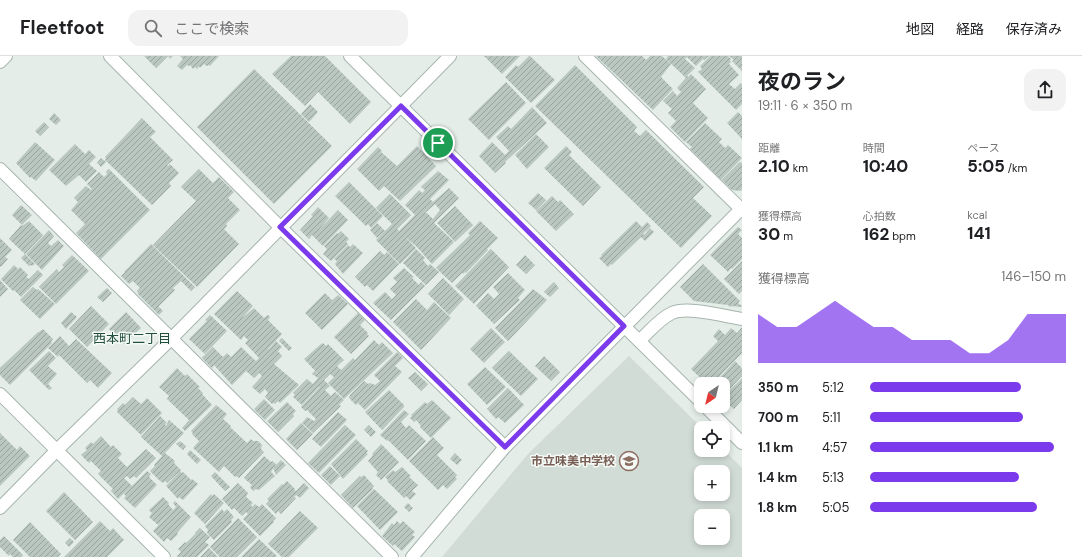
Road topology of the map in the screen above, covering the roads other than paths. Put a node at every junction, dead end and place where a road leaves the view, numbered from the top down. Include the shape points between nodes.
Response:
1 (6, 56) edge
2 (110, 56) edge
3 (350, 56) edge
4 (450, 56) edge
5 (585, 56) edge
6 (0, 62) edge
7 (401, 106) junction
8 (0, 169) edge
9 (742, 209) edge
10 (280, 227) junction
11 (742, 319) edge
12 (624, 326) junction
13 (172, 338) junction
14 (638, 341) junction
15 (0, 394) edge
16 (694, 395) edge
17 (712, 413) edge
18 (742, 442) edge
19 (505, 447) junction
20 (57, 450) junction
21 (0, 508) edge
22 (164, 557) edge
23 (392, 557) edge
24 (412, 557) edge

1 - 6 street
2 - 10 street
3 - 7 street
4 - 7 street
5 - 9 street
7 - 10 street
7 - 12 street
8 - 13 street
9 - 12 street
10 - 13 street
10 - 19 street
11 - 14 street via 688,310 672,313
12 - 14 street
12 - 19 street
13 - 20 street
13 - 23 street
14 - 16 street
15 - 20 street
17 - 18 street
19 - 24 street
20 - 21 street
20 - 22 street

